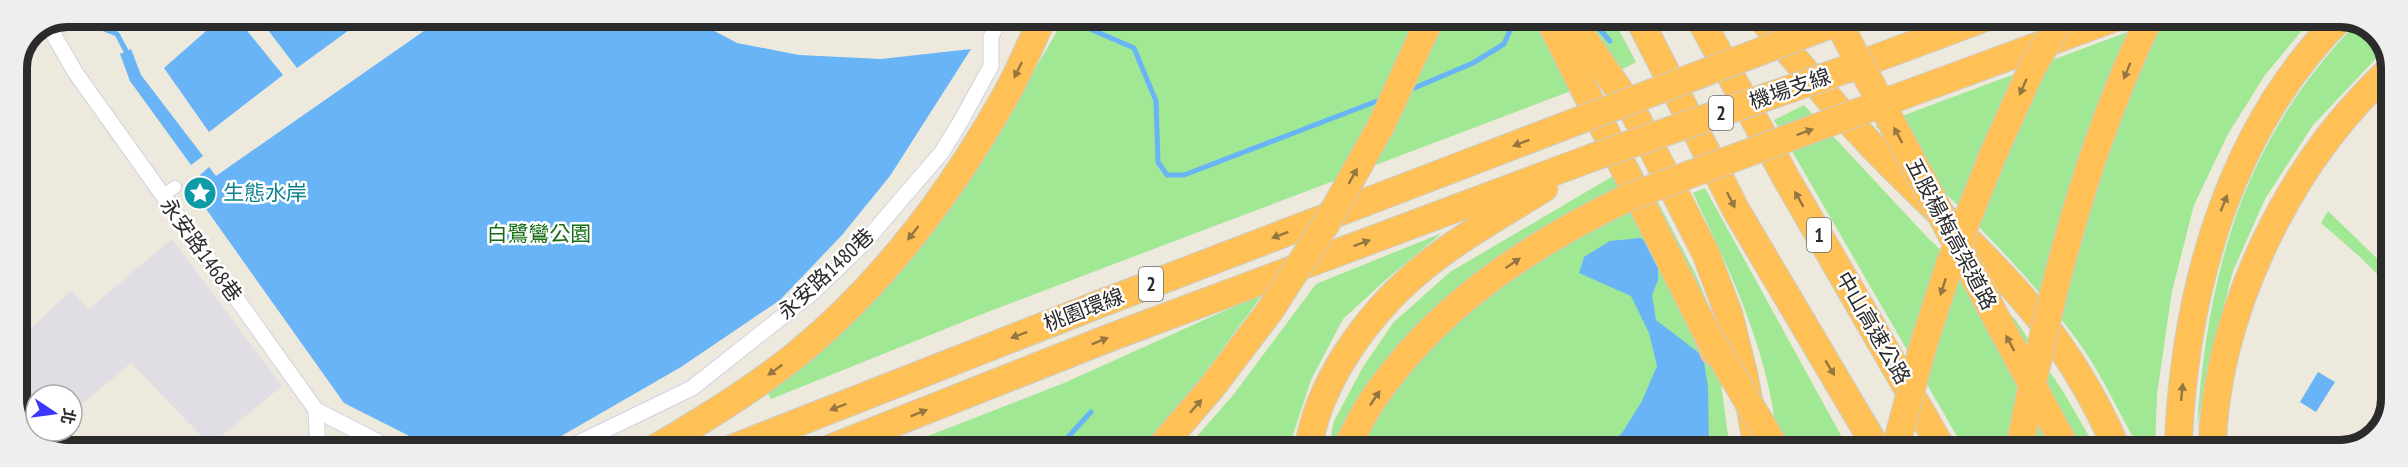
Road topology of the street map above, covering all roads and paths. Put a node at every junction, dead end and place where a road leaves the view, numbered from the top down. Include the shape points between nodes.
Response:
1 (996, 27) edge
2 (1038, 27) edge
3 (1426, 27) edge
4 (1553, 27) edge
5 (1573, 27) edge
6 (1643, 27) edge
7 (1704, 27) edge
8 (1769, 27) edge
9 (1820, 27) edge
10 (1842, 27) edge
11 (1960, 27) edge
12 (2056, 27) edge
13 (2090, 27) edge
14 (2146, 27) edge
15 (2331, 27) edge
16 (51, 30) edge
17 (2381, 78) edge
18 (1591, 158) junction
19 (1705, 330) junction
20 (316, 410) junction
21 (318, 440) edge
22 (374, 440) edge
23 (585, 440) edge
24 (669, 440) edge
25 (753, 440) edge
26 (851, 440) edge
27 (1167, 440) edge
28 (1309, 440) edge
29 (1351, 440) edge
30 (1747, 440) edge
31 (1756, 440) edge
32 (1771, 440) edge
33 (1872, 440) edge
34 (1899, 440) edge
35 (1937, 440) edge
36 (2021, 440) edge
37 (2062, 440) edge
38 (2113, 440) edge
39 (2179, 440) edge
40 (2212, 440) edge

1 - 23 street, 永安路1480巷 via 991,38 992,66 942,152 863,244 812,292 692,388
2 -> 24 highway via 1006,94 953,182 894,257 841,315 796,355 720,410
27 -> 3 highway, bridge via 1269,312 1326,224 1381,126
4 - 19 highway, bridge
5 - 31 highway via 1632,109 1706,254 1729,315
6 -> 33 highway via 1736,210
35 -> 7 highway, 中山高速公路 / 1 via 1786,178
8 - 38 highway via 1873,147 2019,294 2068,359
9 -> 25 highway, 桃園環線 / 2, bridge
37 -> 10 highway, 五股楊梅高架道路, bridge
11 - 18 highway, 機場支線 / 2, bridge
12 -> 34 highway, bridge via 2032,68 1954,253 1923,346
29 -> 13 highway, bridge via 1372,402 1429,330 1495,274 1583,220 1629,197
14 -> 36 highway, bridge via 2102,130 2066,243
39 -> 15 highway via 2189,336 2215,226 2263,121 2286,83
16 - 20 street, 永安路1468巷 via 75,72 169,191
17 - 40 highway via 2335,130 2299,180 2260,252 2229,337
26 -> 18 highway, 桃園環線 / 2 via 1109,338
18 - 28 highway via 1457,243 1419,271 1385,305 1330,381
19 - 30 highway, bridge
19 - 32 highway, bridge
20 - 21 street
20 - 22 street

